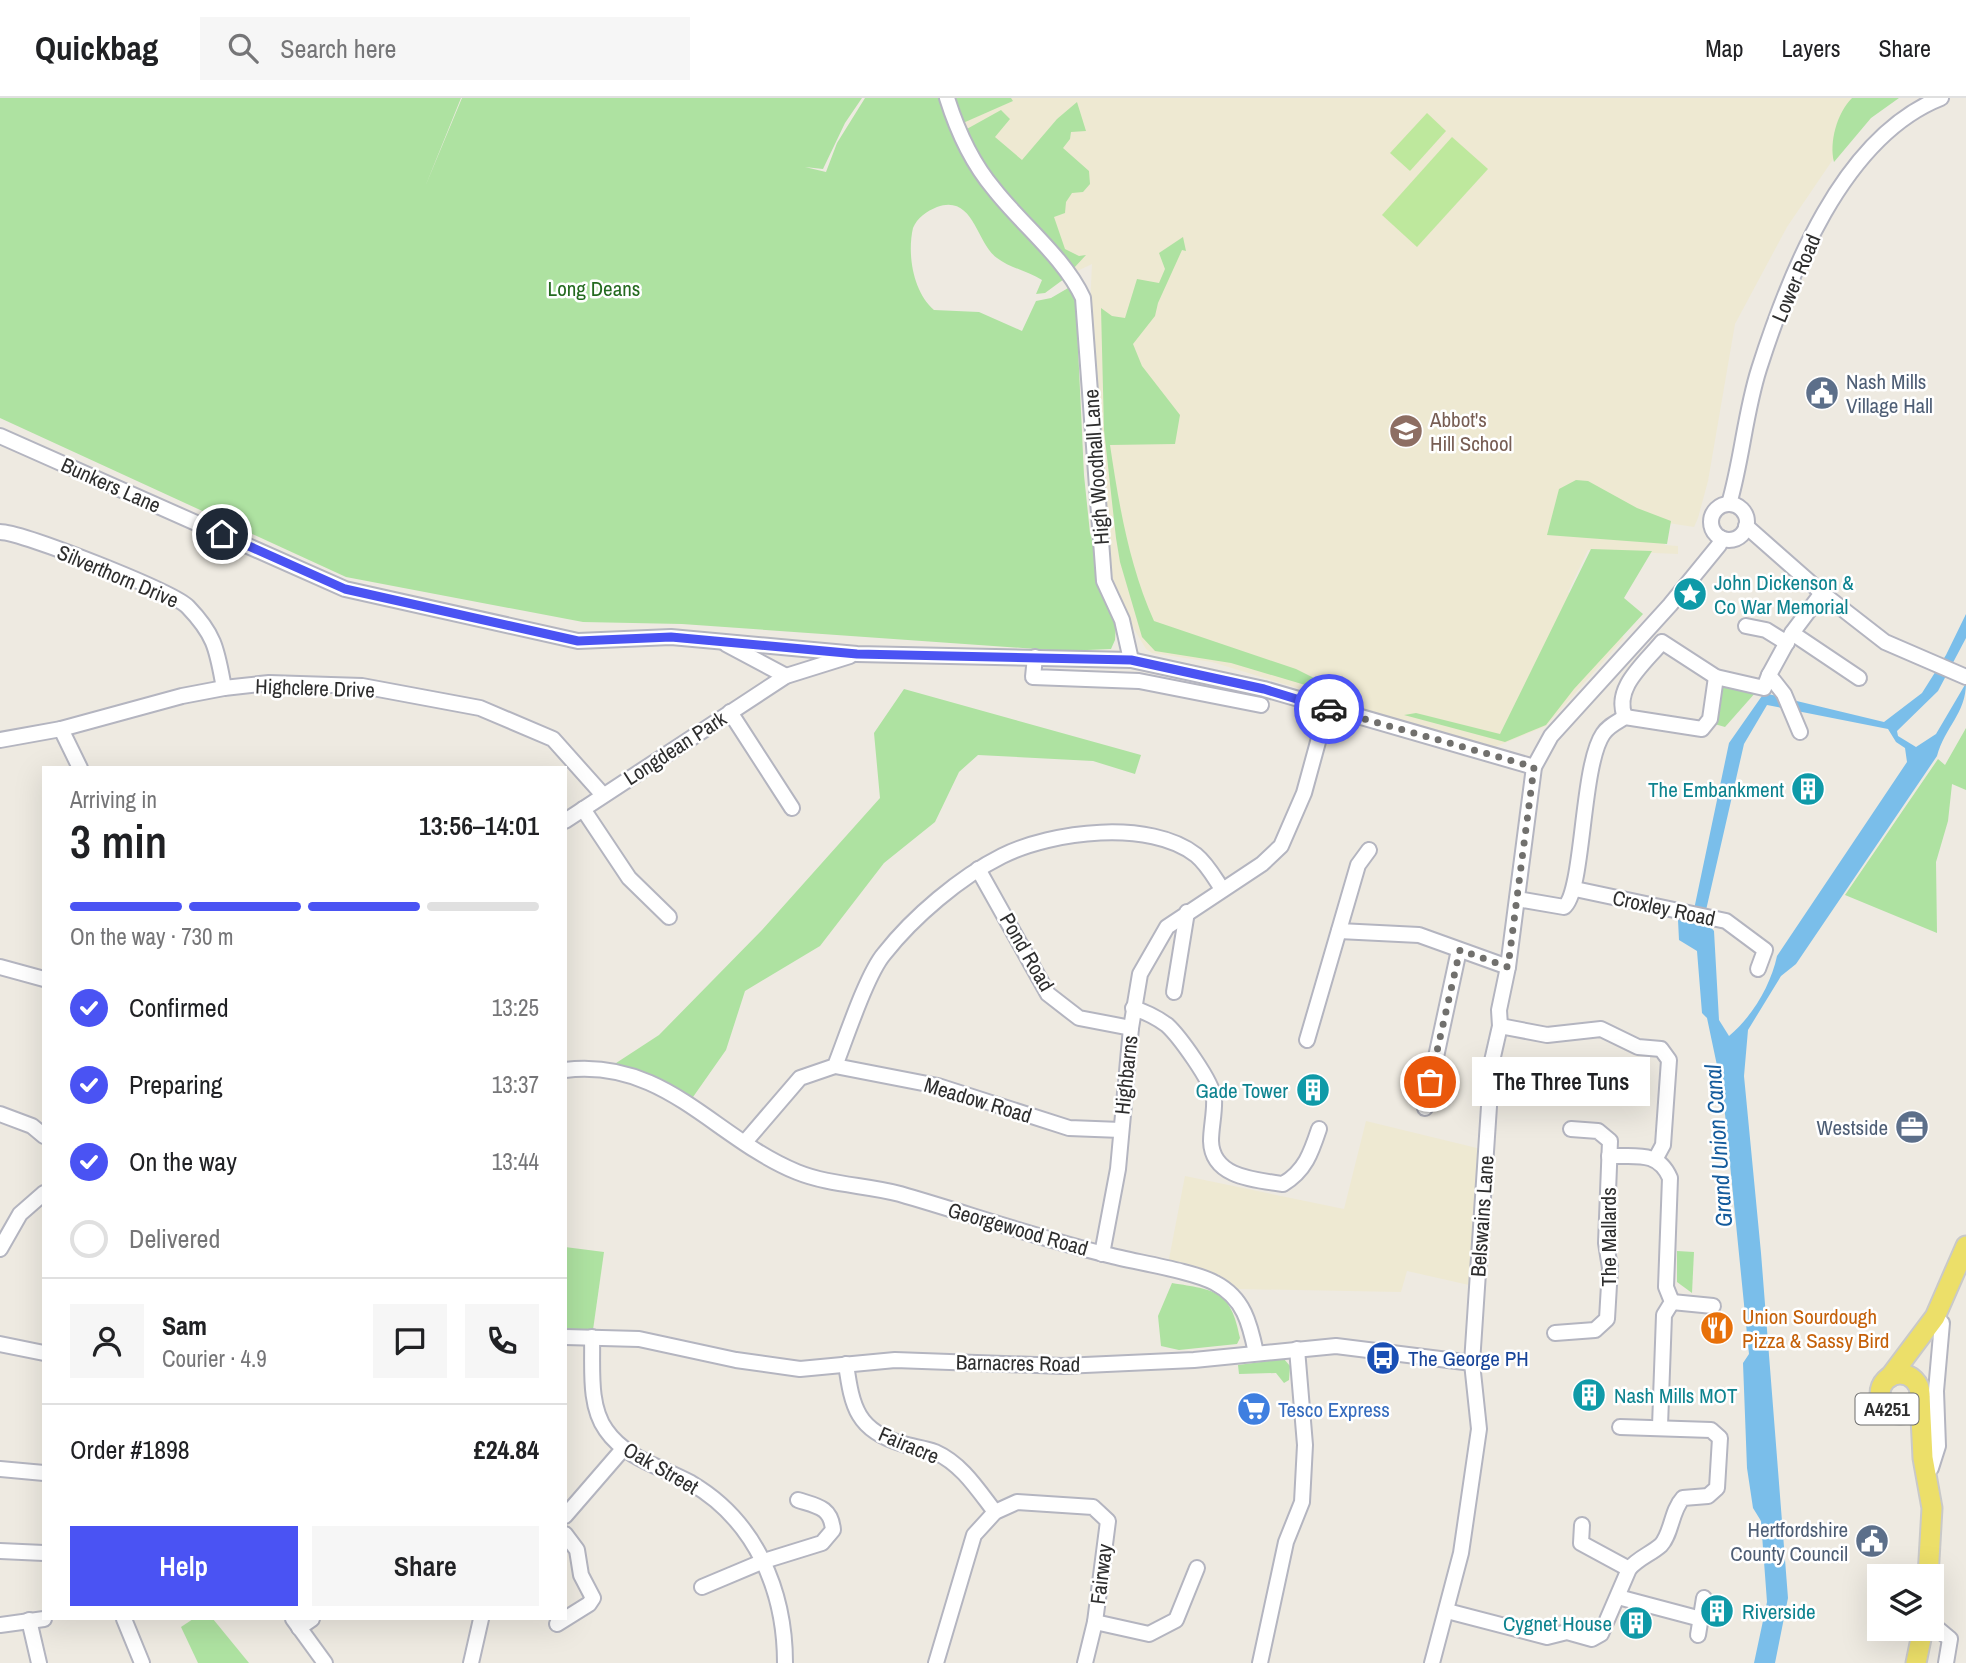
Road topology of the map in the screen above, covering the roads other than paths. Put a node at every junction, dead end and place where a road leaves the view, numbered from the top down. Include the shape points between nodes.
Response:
1 (947, 98) edge
2 (1941, 98) edge
3 (0, 436) edge
4 (1729, 504) junction
5 (1746, 526) junction
6 (0, 531) edge
7 (1721, 538) junction
8 (1822, 593) junction
9 (1746, 626) dead end
10 (1790, 638) junction
11 (720, 641) junction
12 (857, 654) junction
13 (1035, 657) junction
14 (1131, 660) junction
15 (786, 676) junction
16 (1769, 676) junction
17 (1962, 676) edge
18 (1716, 677) junction
19 (1859, 678) dead end
20 (224, 688) junction
21 (1261, 705) dead end
22 (1327, 709) junction
23 (730, 712) junction
24 (1625, 717) junction
25 (61, 729) junction
26 (1800, 732) dead end
27 (0, 740) edge
28 (79, 766) edge
29 (1534, 767) junction
30 (603, 795) junction
31 (583, 808) junction
32 (792, 808) dead end
33 (567, 820) edge
34 (1369, 850) dead end
35 (978, 869) junction
36 (1222, 889) junction
37 (1575, 889) junction
38 (1517, 900) junction
39 (1187, 912) junction
40 (669, 916) dead end
41 (1339, 931) junction
42 (1460, 950) junction
43 (0, 967) edge
44 (1508, 967) junction
45 (1758, 969) dead end
46 (42, 978) edge
47 (1174, 992) dead end
48 (1133, 1008) junction
49 (1500, 1026) junction
50 (1131, 1028) junction
51 (1307, 1040) dead end
52 (835, 1066) junction
53 (567, 1070) edge
54 (1425, 1108) dead end
55 (0, 1114) edge
56 (1319, 1129) dead end
57 (1571, 1129) dead end
58 (1121, 1130) junction
59 (42, 1134) edge
60 (745, 1142) junction
61 (1609, 1156) junction
62 (1660, 1162) junction
63 (42, 1195) edge
64 (1966, 1246) edge
65 (0, 1249) edge
66 (1102, 1254) junction
67 (1961, 1271) edge
68 (1672, 1302) junction
69 (1713, 1306) dead end
70 (1930, 1325) junction
71 (1555, 1333) dead end
72 (567, 1337) edge
73 (592, 1337) junction
74 (0, 1344) edge
75 (1297, 1349) junction
76 (42, 1353) edge
77 (1256, 1353) junction
78 (1472, 1363) junction
79 (846, 1364) junction
80 (1889, 1377) junction
81 (1919, 1391) junction
82 (1891, 1412) junction
83 (1660, 1426) junction
84 (1620, 1427) dead end
85 (623, 1449) junction
86 (1924, 1466) junction
87 (0, 1469) edge
88 (42, 1473) edge
89 (798, 1500) dead end
90 (995, 1512) junction
91 (567, 1514) edge
92 (1582, 1525) dead end
93 (567, 1537) edge
94 (0, 1551) edge
95 (42, 1553) edge
96 (764, 1561) junction
97 (1928, 1564) edge
98 (1197, 1568) dead end
99 (1629, 1569) junction
100 (702, 1587) dead end
101 (1618, 1597) junction
102 (1704, 1598) dead end
103 (1447, 1611) junction
104 (567, 1617) edge
105 (37, 1619) edge
106 (1701, 1619) junction
107 (124, 1620) edge
108 (481, 1620) edge
109 (563, 1620) edge
110 (1096, 1622) junction
111 (296, 1624) edge
112 (556, 1624) dead end
113 (0, 1625) edge
114 (1944, 1634) edge
115 (1698, 1635) dead end
116 (1921, 1641) edge
117 (39, 1663) edge
118 (142, 1663) edge
119 (325, 1663) edge
120 (471, 1663) edge
121 (785, 1663) edge
122 (936, 1663) edge
123 (1085, 1663) edge
124 (1260, 1663) edge
125 (1432, 1663) edge
126 (1916, 1663) edge
127 (1946, 1663) edge

1 - 14 street, High Woodhall Lane via 957,130 992,187 1069,275 1083,298 1104,581 1122,620
2 - 4 street, Lower Road via 1898,121 1877,142 1836,195 1800,258 1759,370
3 - 11 street, Bunkers Lane via 345,589 578,641 671,637
4 - 5 street via 1741,509
4 - 7 street via 1716,509 1712,518 1712,529
5 - 7 street via 1736,539
5 - 8 street
6 - 20 street, Silverthorn Drive via 99,564 186,605 215,641
7 - 29 street via 1670,605 1550,736
8 - 10 street
8 - 17 street via 1885,642
9 - 10 street
10 - 16 street
10 - 19 street
11 - 12 street, Bunkers Lane
11 - 15 street
12 - 13 street, Bunkers Lane
12 - 15 street, Longdean Park
13 - 14 street, Bunkers Lane
13 - 21 street via 1033,677 1139,681
14 - 22 street, Bunkers Lane via 1264,689
15 - 23 street, Longdean Park
16 - 18 street via 1764,688
16 - 26 street via 1784,694
18 - 24 street via 1710,719 1702,729
18 - 24 street via 1662,642 1622,691 1619,704
20 - 25 street, Highclere Drive
20 - 30 street, Highclere Drive via 269,683 362,685 480,708 553,739
22 - 29 street, Bunkers Lane
22 - 36 street, Highbarns via 1304,793 1281,846
23 - 30 street, Longdean Park
23 - 32 street
24 - 37 street via 1601,736 1581,828
25 - 27 street, Highclere Drive
25 - 28 street
29 - 38 street, Belswains Lane
30 - 31 street, Longdean Park
31 - 33 street, Longdean Park
31 - 40 street via 629,878
34 - 41 street via 1358,865
35 - 36 street via 1004,854 1046,841 1086,833 1137,833 1195,854
35 - 50 street, Pond Road via 1048,994 1079,1018
35 - 52 street via 948,891 882,955
36 - 39 street, Highbarns
37 - 38 street via 1564,907
37 - 45 street, Croxley Road via 1726,921 1765,950
38 - 44 street, Belswains Lane
39 - 47 street
39 - 48 street, Highbarns via 1167,927 1153,950 1140,974
41 - 42 street via 1419,936
41 - 51 street
42 - 44 street
42 - 54 street
43 - 46 street
44 - 49 street, Belswains Lane
48 - 50 street, Highbarns
48 - 56 street via 1169,1027 1203,1075 1214,1096 1211,1144 1230,1173 1283,1184 1297,1176 1309,1159
49 - 62 street via 1547,1035 1601,1029 1638,1047 1661,1049 1669,1060
49 - 78 street, Belswains Lane via 1492,1060
50 - 58 street, Highbarns
52 - 58 street, Meadow Road via 938,1086 1069,1128
52 - 60 street via 800,1078
53 - 60 street, Georgewood Road via 617,1071 650,1081
55 - 59 street
57 - 61 street via 1598,1131 1610,1141
58 - 66 street, Highbarns
60 - 66 street, Georgewood Road via 780,1164 815,1178 898,1194
61 - 62 street
61 - 71 street, The Mallards via 1607,1319 1595,1330
62 - 68 street via 1670,1178 1666,1287
63 - 65 street via 20,1214
64 - 67 main road, A4251
66 - 77 street, Georgewood Road via 1214,1282 1235,1298 1250,1320
67 - 70 main road, A4251
68 - 69 street
68 - 83 street via 1664,1315
70 - 80 main road, A4251
70 - 81 main road, A4251 via 1916,1368
70 - 86 street via 1942,1323 1936,1391 1938,1446 1931,1468
72 - 73 street, Barnacres Road
73 - 79 street, Barnacres Road via 639,1339 800,1369
73 - 85 street, Oak Street via 593,1395 604,1429
74 - 76 street
75 - 77 street, Barnacres Road
75 - 78 street, Barnacres Road via 1336,1346
75 - 124 street via 1305,1451 1302,1502 1286,1542
77 - 79 street, Barnacres Road via 1210,1360 1063,1366 895,1360
78 - 103 street, Belswains Lane via 1479,1429 1461,1553
79 - 90 street, Fairacre via 852,1405 866,1424 881,1437 934,1452 963,1471
80 - 81 main road, A4251 via 1907,1376
80 - 82 main road, A4251 via 1880,1394
81 - 82 main road, A4251 via 1916,1407 1908,1413
81 - 86 main road, A4251
82 - 86 main road, A4251 via 1906,1428
83 - 84 street
83 - 99 street via 1711,1430 1720,1438 1717,1488 1709,1496 1683,1498 1674,1508 1663,1543
85 - 91 street
85 - 96 street, Oak Street via 692,1484 718,1504 744,1530
86 - 97 main road, A4251 via 1932,1508
87 - 88 street
89 - 96 street via 824,1508 832,1518 833,1530 822,1543
90 - 110 street, Fairway via 1017,1502 1093,1507 1108,1521
90 - 122 street via 974,1535
92 - 99 street via 1581,1544
93 - 104 street via 577,1550 581,1576 593,1598
94 - 95 street
96 - 100 street
96 - 121 street, Oak Street via 783,1618
98 - 110 street via 1176,1620 1149,1634
99 - 101 street
101 - 103 street via 1601,1634 1592,1639 1567,1632 1547,1637
101 - 106 street
102 - 106 street
103 - 125 street, Belswains Lane
105 - 113 street
105 - 117 street
106 - 115 street
107 - 118 street
108 - 120 street
109 - 112 street
110 - 123 street, Fairway
111 - 119 street
114 - 127 street via 1950,1639
116 - 126 main road

